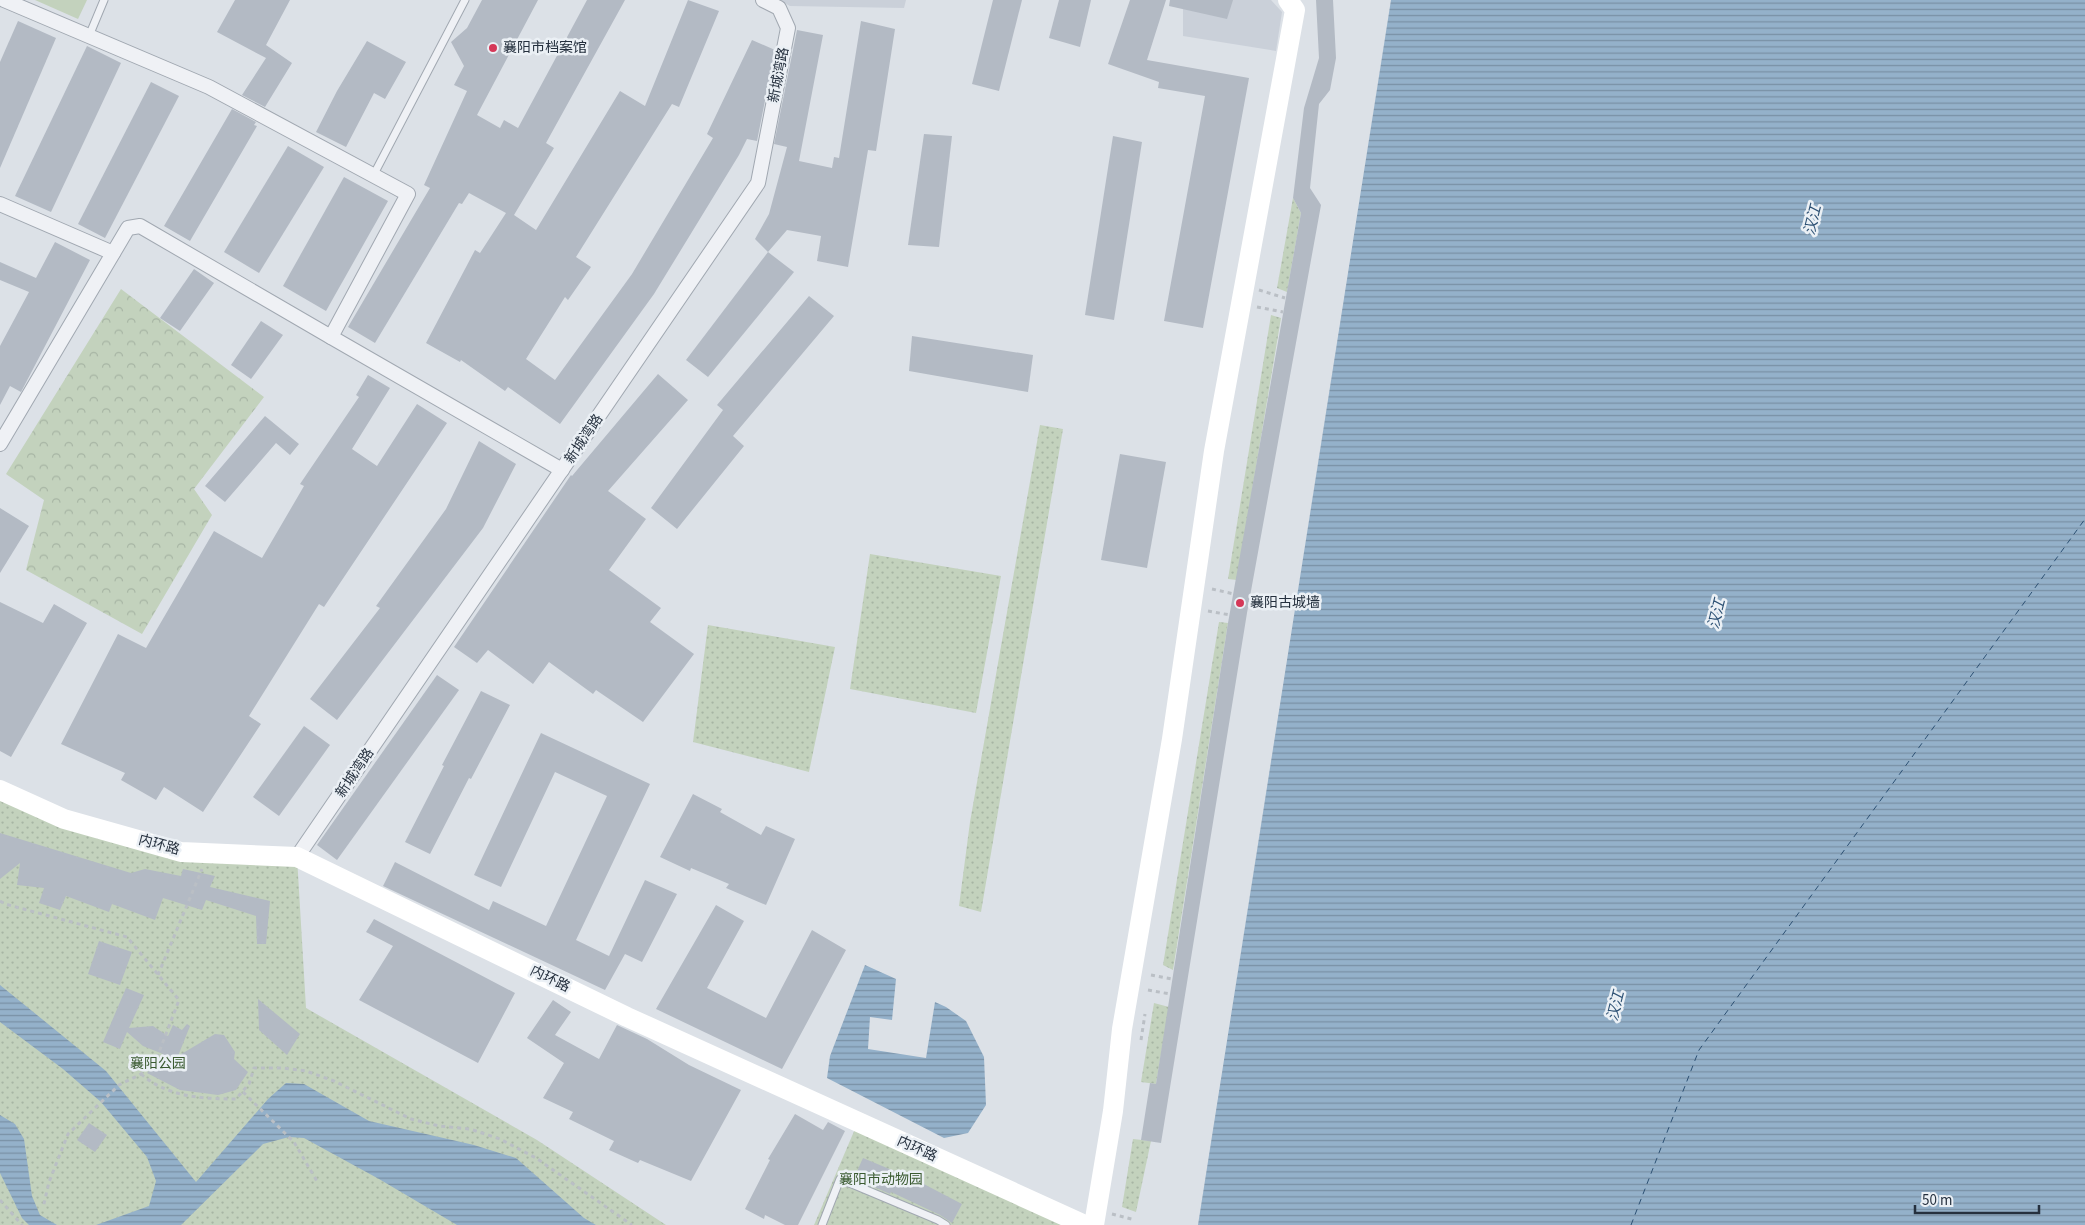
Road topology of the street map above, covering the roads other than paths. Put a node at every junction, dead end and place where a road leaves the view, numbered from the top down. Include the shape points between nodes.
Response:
1 (4, 0) edge
2 (104, 0) edge
3 (465, 0) edge
4 (763, 0) edge
5 (1288, 0) edge
6 (89, 36) junction
7 (372, 176) junction
8 (0, 204) edge
9 (113, 253) junction
10 (331, 337) junction
11 (0, 444) edge
12 (562, 470) junction
13 (0, 790) edge
14 (297, 858) junction
15 (822, 1225) edge
16 (946, 1225) edge
17 (1085, 1225) edge
18 (1094, 1225) edge

1 - 6 street
2 - 6 lane
3 - 7 lane
4 - 12 street, 新城湾路 via 779,8 788,28 758,183
5 - 18 street via 1294,10 1214,451 1172,739 1122,1029 1113,1111
6 - 7 street via 209,87
7 - 10 street via 408,194
8 - 9 street
9 - 10 street via 128,228 140,226
9 - 11 street
10 - 12 street
12 - 14 street, 新城湾路
13 - 14 street, 内环路 via 64,819 182,852
14 - 17 street, 内环路 via 627,1017
15 - 16 lane via 840,1179

